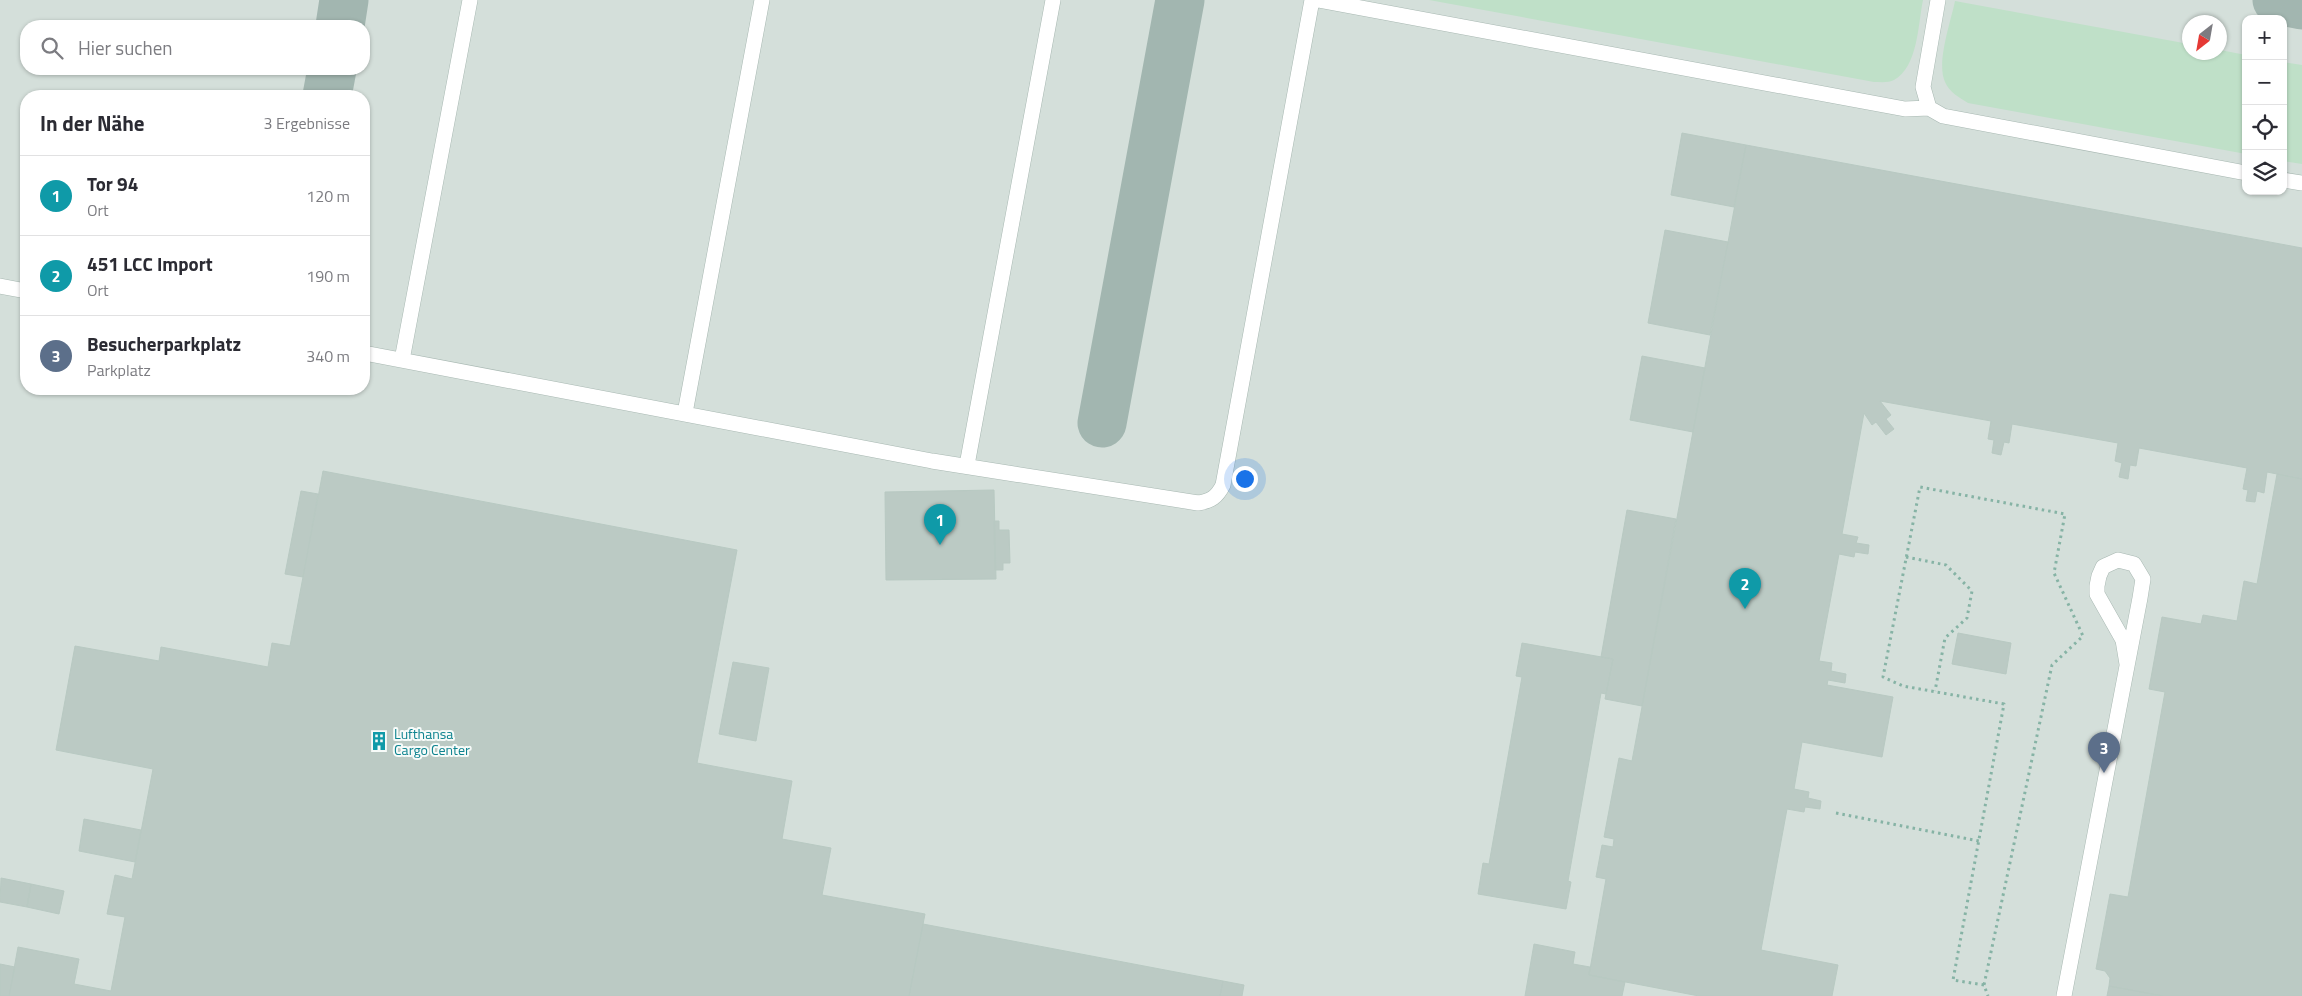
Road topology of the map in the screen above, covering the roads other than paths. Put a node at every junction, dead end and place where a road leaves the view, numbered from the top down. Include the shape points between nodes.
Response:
1 (470, 0) edge
2 (762, 0) edge
3 (1053, 0) edge
4 (1312, 0) edge
5 (1318, 0) edge
6 (1938, 0) edge
7 (1929, 108) junction
8 (2242, 172) edge
9 (2287, 181) edge
10 (2302, 183) edge
11 (0, 286) edge
12 (20, 290) edge
13 (370, 354) edge
14 (402, 360) junction
15 (685, 413) junction
16 (967, 465) junction
17 (2127, 664) junction
18 (2064, 996) edge

1 - 14 lane
2 - 15 lane
3 - 16 lane
4 - 16 lane via 1223,485 1218,495 1198,503
5 - 7 lane via 1904,109
6 - 7 lane via 1923,87
7 - 8 lane via 1942,116
9 - 10 lane
11 - 12 lane
13 - 14 lane
14 - 15 lane
15 - 16 lane
17 - 17 lane via 2143,578 2134,564 2118,560 2103,567 2097,594 2123,640
17 - 18 lane

